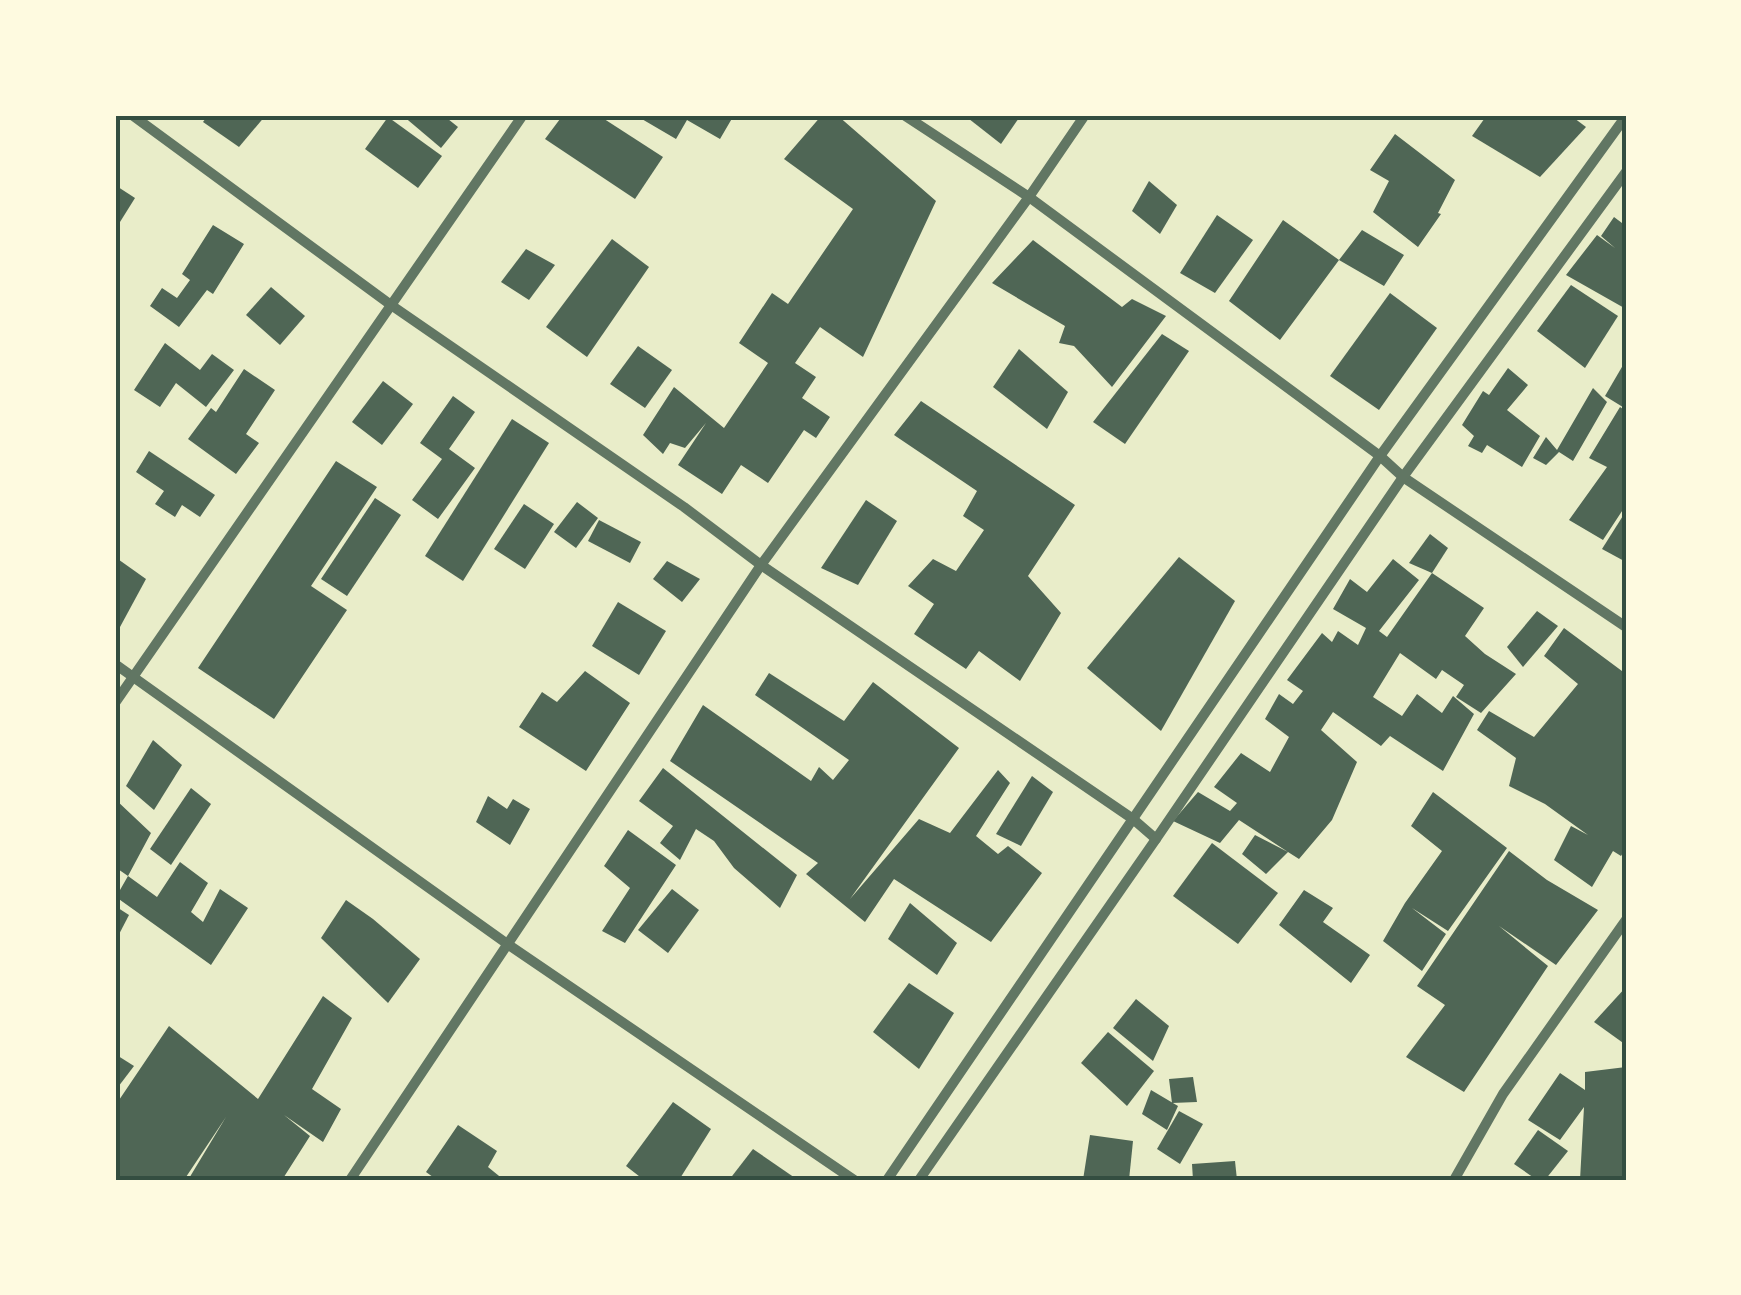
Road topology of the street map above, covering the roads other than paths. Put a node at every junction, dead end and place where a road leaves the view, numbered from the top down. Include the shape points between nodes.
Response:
1 (132, 115) edge
2 (523, 115) edge
3 (904, 115) edge
4 (1085, 115) edge
5 (1626, 116) edge
6 (1626, 172) edge
7 (1028, 196) junction
8 (391, 305) junction
9 (1380, 456) junction
10 (1403, 477) junction
11 (761, 564) junction
12 (1626, 627) edge
13 (115, 664) edge
14 (132, 676) junction
15 (115, 703) edge
16 (1133, 819) junction
17 (1156, 839) junction
18 (1626, 920) edge
19 (506, 942) junction
20 (350, 1180) edge
21 (854, 1180) edge
22 (887, 1180) edge
23 (918, 1180) edge
24 (1454, 1180) edge

1 - 8 street
2 - 8 street
3 - 7 street
4 - 7 street
5 - 9 street
6 - 10 street
7 - 9 street
7 - 11 street
8 - 11 street
8 - 14 street
9 - 10 street
9 - 16 street
10 - 12 street
10 - 17 street
11 - 16 street
11 - 19 street
13 - 14 street
14 - 15 street
14 - 19 street
16 - 17 street
16 - 22 street
17 - 23 street
18 - 24 street via 1503,1094
19 - 20 street
19 - 21 street

